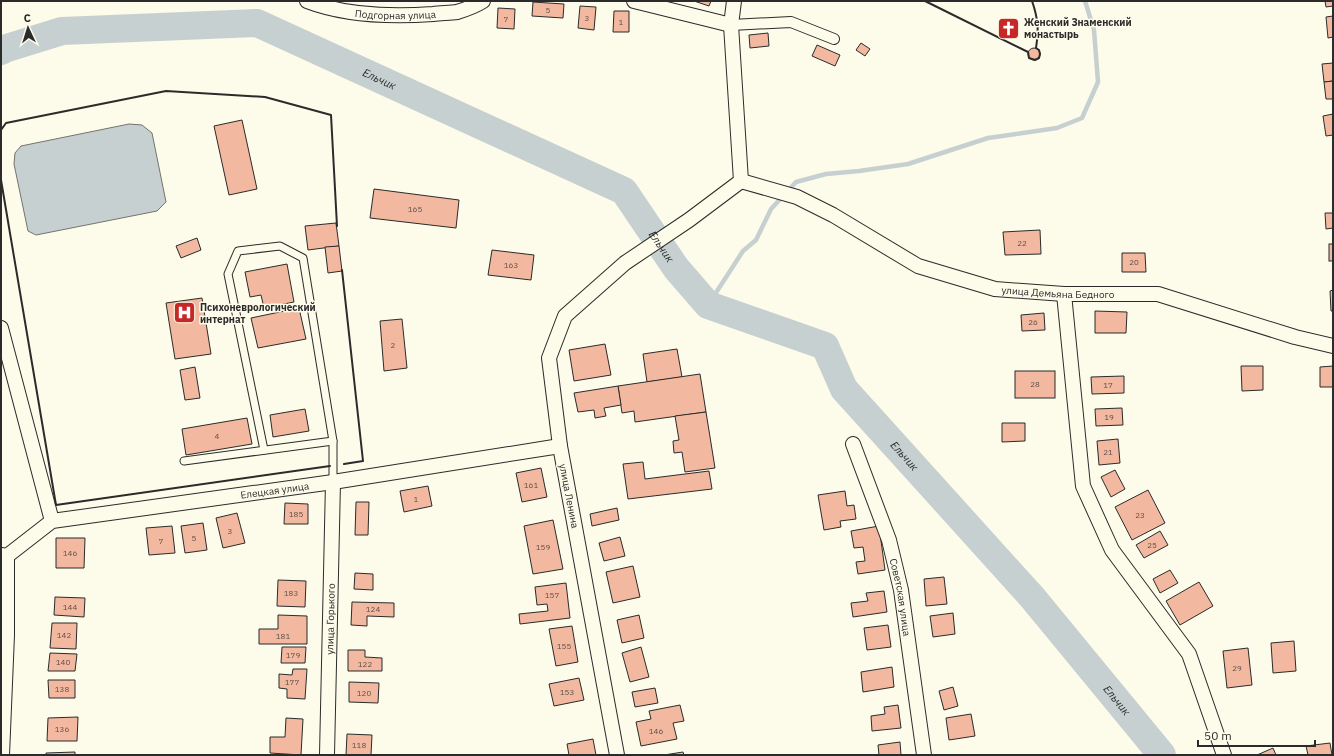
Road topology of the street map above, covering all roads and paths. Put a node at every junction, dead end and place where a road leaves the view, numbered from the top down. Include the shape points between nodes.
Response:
1 (307, 1) edge
2 (483, 1) edge
3 (634, 1) edge
4 (734, 1) edge
5 (731, 25) junction
6 (834, 39) dead end
7 (741, 181) junction
8 (1064, 294) junction
9 (1, 328) edge
10 (1333, 346) edge
11 (333, 441) junction
12 (853, 444) dead end
13 (560, 446) junction
14 (264, 450) junction
15 (184, 461) dead end
16 (333, 482) junction
17 (52, 521) junction
18 (4, 556) edge
19 (2, 755) edge
20 (326, 755) edge
21 (617, 755) edge
22 (924, 755) edge
23 (1224, 755) edge

1 - 2 street, Подгорная улица via 347,12 380,15 456,12
3 - 5 street
4 - 5 street
5 - 6 street via 791,22
5 - 7 street
7 - 8 street, улица Демьяна Бедного via 797,197 918,266 995,289
7 - 13 street, улица Ленина via 625,263 565,316 549,358
8 - 10 street, улица Демьяна Бедного via 1158,294 1295,337
8 - 23 street via 1083,486 1112,550 1189,654
9 - 17 street
11 - 14 lane
11 - 14 lane via 303,258 280,246 238,251 228,274
11 - 16 lane
12 - 22 street, Советская улица via 889,540 900,590
13 - 16 street, Елецкая улица
13 - 21 street, улица Ленина
14 - 15 lane
16 - 17 street, Елецкая улица
16 - 20 street, улица Горького
17 - 18 street, Елецкая улица
18 - 19 street via 7,635

